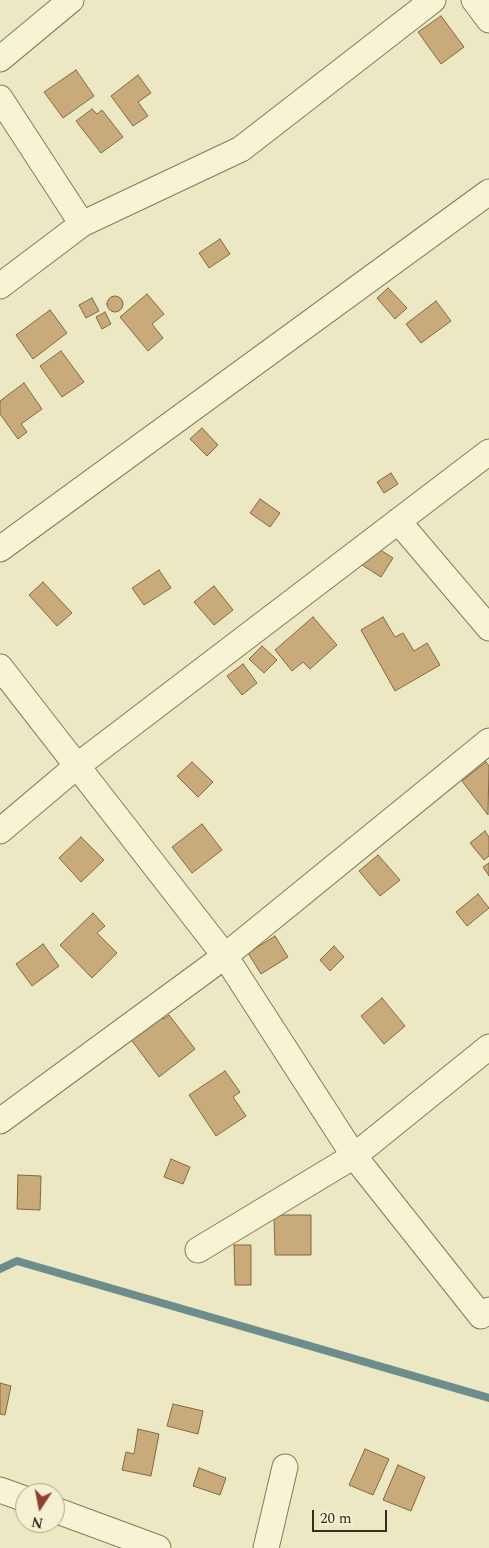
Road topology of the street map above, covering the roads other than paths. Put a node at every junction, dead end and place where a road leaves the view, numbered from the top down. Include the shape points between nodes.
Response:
1 (71, 0) edge
2 (434, 0) edge
3 (474, 0) edge
4 (489, 20) edge
5 (0, 59) edge
6 (0, 98) edge
7 (489, 192) edge
8 (82, 224) junction
9 (0, 286) edge
10 (489, 452) edge
11 (398, 521) junction
12 (0, 549) edge
13 (489, 628) edge
14 (0, 667) edge
15 (489, 741) edge
16 (77, 766) junction
17 (0, 831) edge
18 (224, 956) junction
19 (489, 1047) edge
20 (0, 1121) edge
21 (354, 1156) junction
22 (198, 1250) dead end
23 (489, 1310) edge
24 (285, 1467) dead end
25 (0, 1490) edge
26 (15, 1495) edge
27 (65, 1514) edge
28 (158, 1548) edge
29 (266, 1548) edge

1 - 5 street
2 - 8 street via 241,149
3 - 4 street
6 - 8 street
7 - 12 street
8 - 9 street
10 - 11 street
11 - 13 street
11 - 16 street
14 - 16 street
15 - 18 street
16 - 17 street
16 - 18 street
18 - 20 street
18 - 21 street
19 - 21 street
21 - 22 street
21 - 23 street via 481,1316
24 - 29 street
25 - 26 street
27 - 28 street

